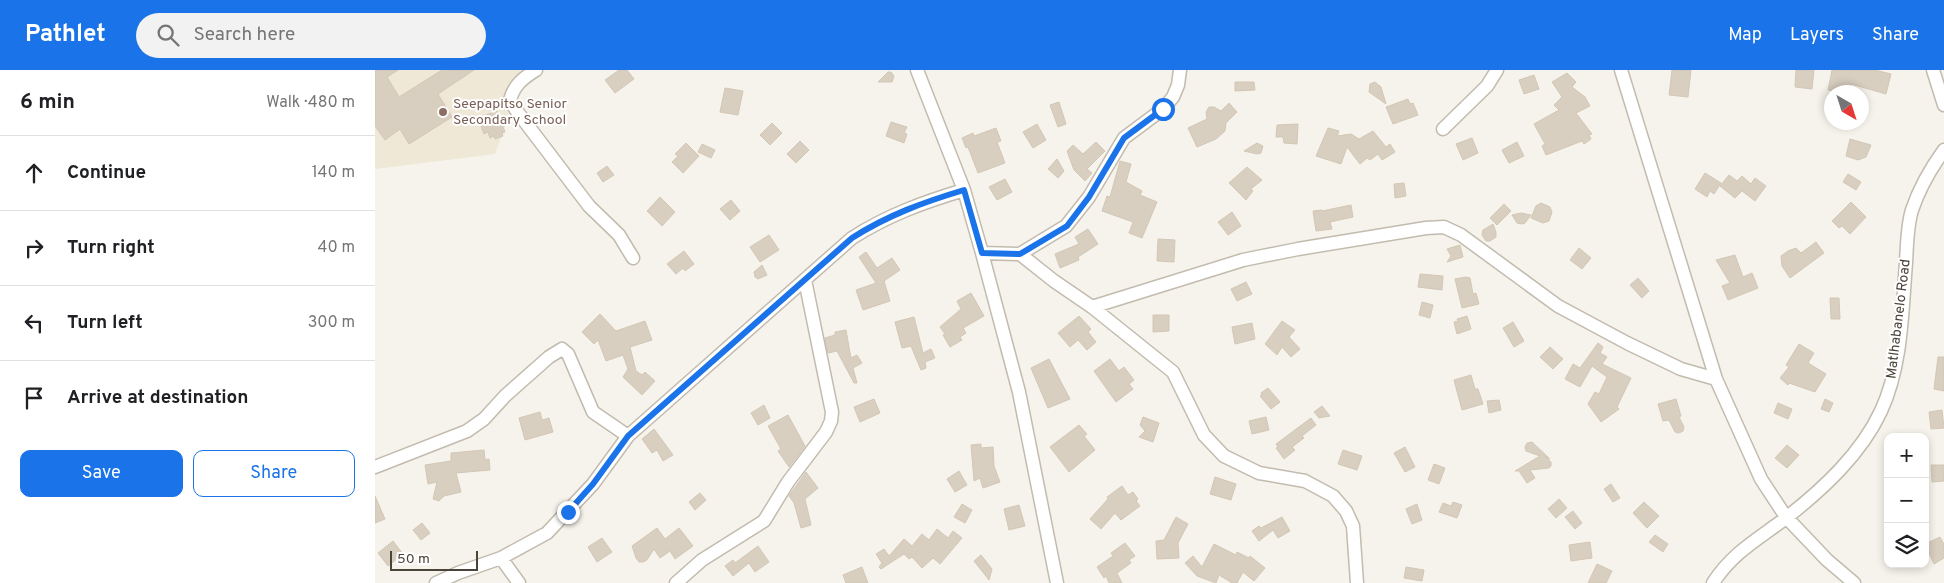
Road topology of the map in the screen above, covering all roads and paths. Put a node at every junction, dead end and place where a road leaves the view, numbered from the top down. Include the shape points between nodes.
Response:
1 (536, 70) edge
2 (917, 70) edge
3 (1180, 70) edge
4 (1497, 70) edge
5 (1621, 70) edge
6 (1933, 70) edge
7 (1944, 105) edge
8 (1443, 129) dead end
9 (1944, 150) edge
10 (964, 190) junction
11 (982, 253) junction
12 (1020, 254) junction
13 (633, 258) dead end
14 (805, 280) junction
15 (1092, 307) junction
16 (1716, 379) junction
17 (628, 436) junction
18 (375, 468) edge
19 (1786, 517) junction
20 (501, 558) junction
21 (436, 583) edge
22 (519, 583) edge
23 (676, 583) edge
24 (1057, 583) edge
25 (1357, 583) edge
26 (1713, 583) edge
27 (1854, 583) edge

1 - 13 street via 519,81 513,90 510,100 515,110 589,206 619,235
2 - 10 street
3 - 12 street via 1173,97 1163,109 1124,138 1089,197 1067,226
4 - 8 street via 1487,86
5 - 16 street
6 - 7 street
9 - 19 street, Matlhabanelo Road via 1932,167 1912,211 1897,358 1882,410 1850,458
10 - 11 street
10 - 14 street via 877,222 852,238
11 - 12 street
11 - 24 street via 1019,392
12 - 15 street
14 - 17 street
14 - 23 street via 832,412 829,426 764,521 702,560
15 - 16 street via 1243,260 1444,227 1461,235 1558,306 1681,369
15 - 25 street via 1173,372 1204,435 1224,456 1259,473 1305,481 1333,496 1353,526
16 - 19 street via 1761,479
17 - 18 street via 593,412 569,354 562,349 467,431
17 - 20 street via 593,484 547,533
19 - 26 street, Matlhabanelo Road via 1732,558
19 - 27 street
20 - 21 street
20 - 22 street

